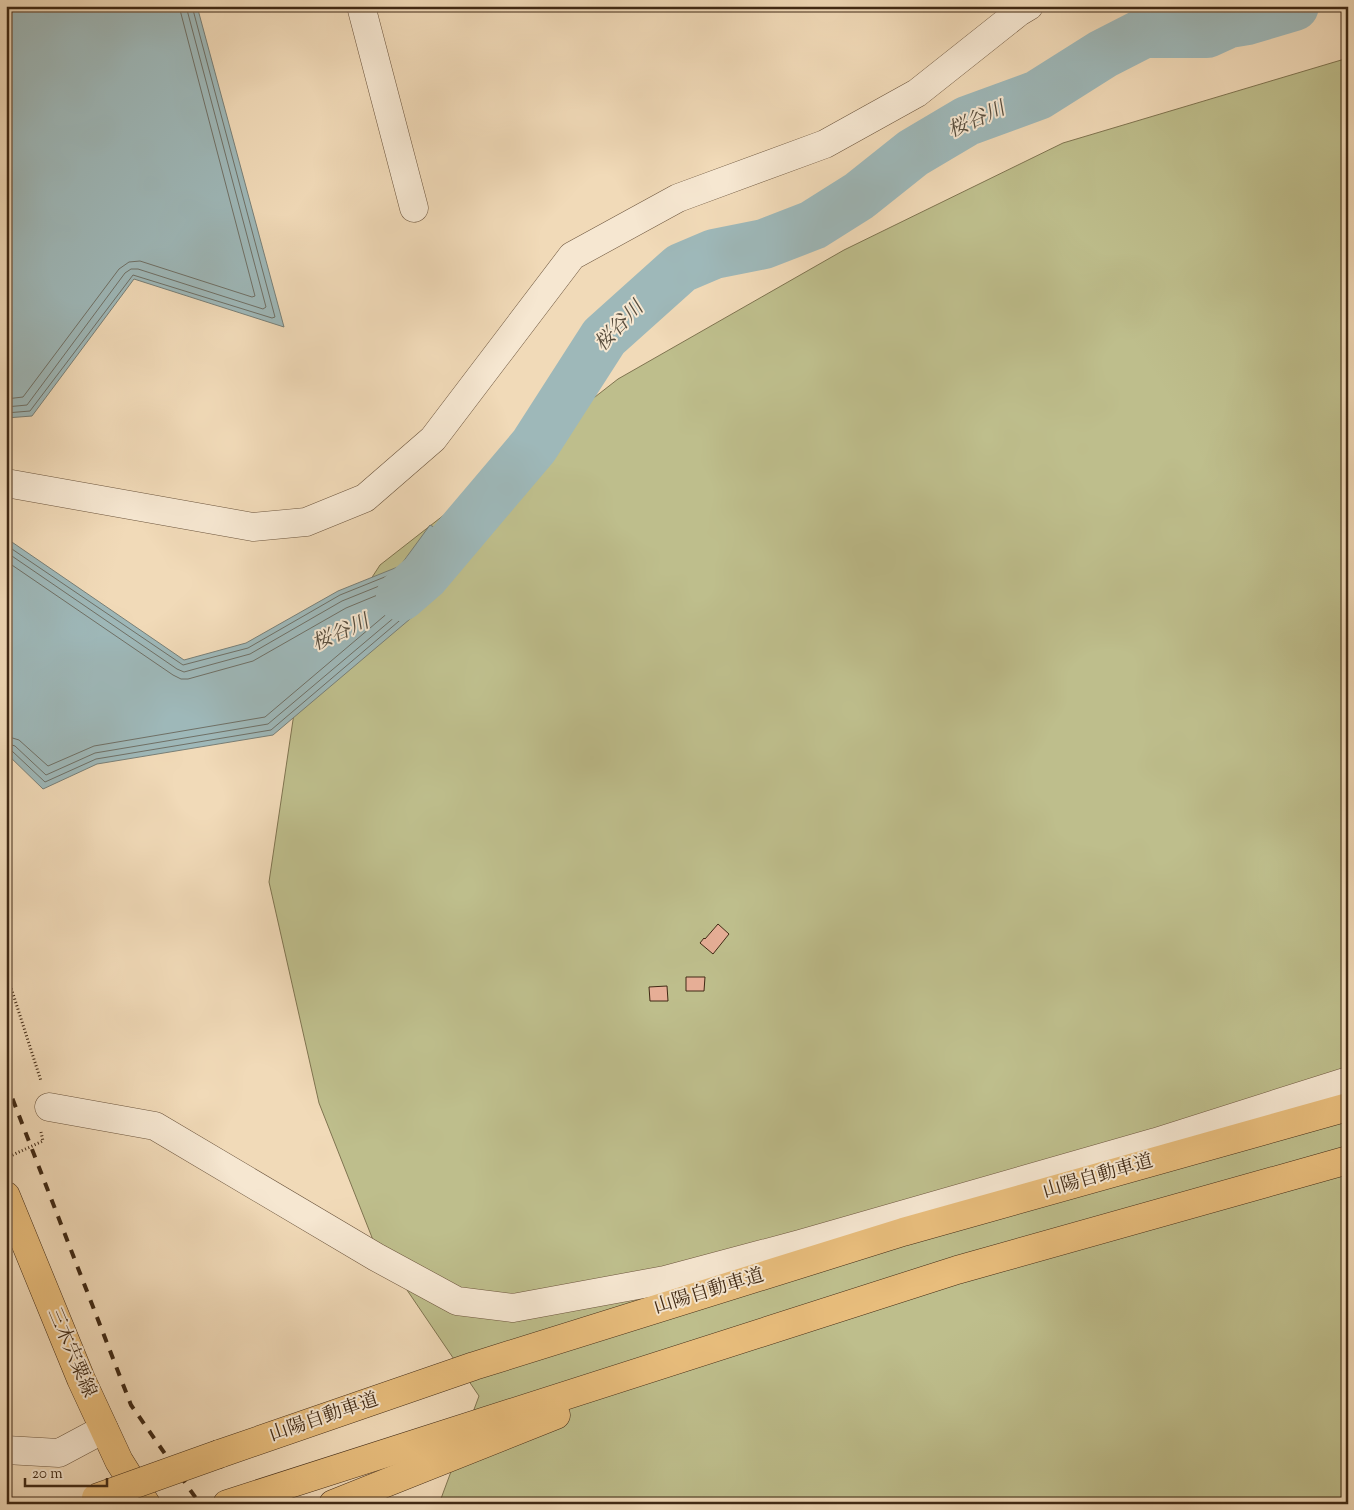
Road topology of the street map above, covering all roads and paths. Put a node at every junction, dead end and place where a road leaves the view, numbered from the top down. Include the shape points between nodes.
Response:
1 (361, 6) edge
2 (1029, 6) edge
3 (414, 208) dead end
4 (6, 483) edge
5 (6, 972) edge
6 (1348, 1081) edge
7 (49, 1107) junction
8 (1348, 1107) edge
9 (6, 1158) edge
10 (1348, 1160) edge
11 (6, 1196) edge
12 (750, 1337) junction
13 (104, 1429) junction
14 (6, 1450) edge
15 (88, 1501) edge
16 (234, 1501) edge
17 (146, 1504) edge
18 (334, 1504) edge

1 - 3 street
2 - 4 street via 917,93 825,144 678,198 572,256 433,439 365,498 306,522 253,527
5 - 7 path
6 - 7 street via 1156,1142 800,1244 666,1280 513,1308 457,1301 376,1257 155,1126
7 - 9 path via 39,1120 43,1141
8 - 15 main road, 山陽自動車道, bridge via 903,1232 474,1366
10 - 12 main road via 957,1270
11 - 13 main road, 三木宍粟線
12 - 16 main road
12 - 18 main road
13 - 14 street via 59,1453
13 - 17 main road, 三木宍粟線 via 119,1461

